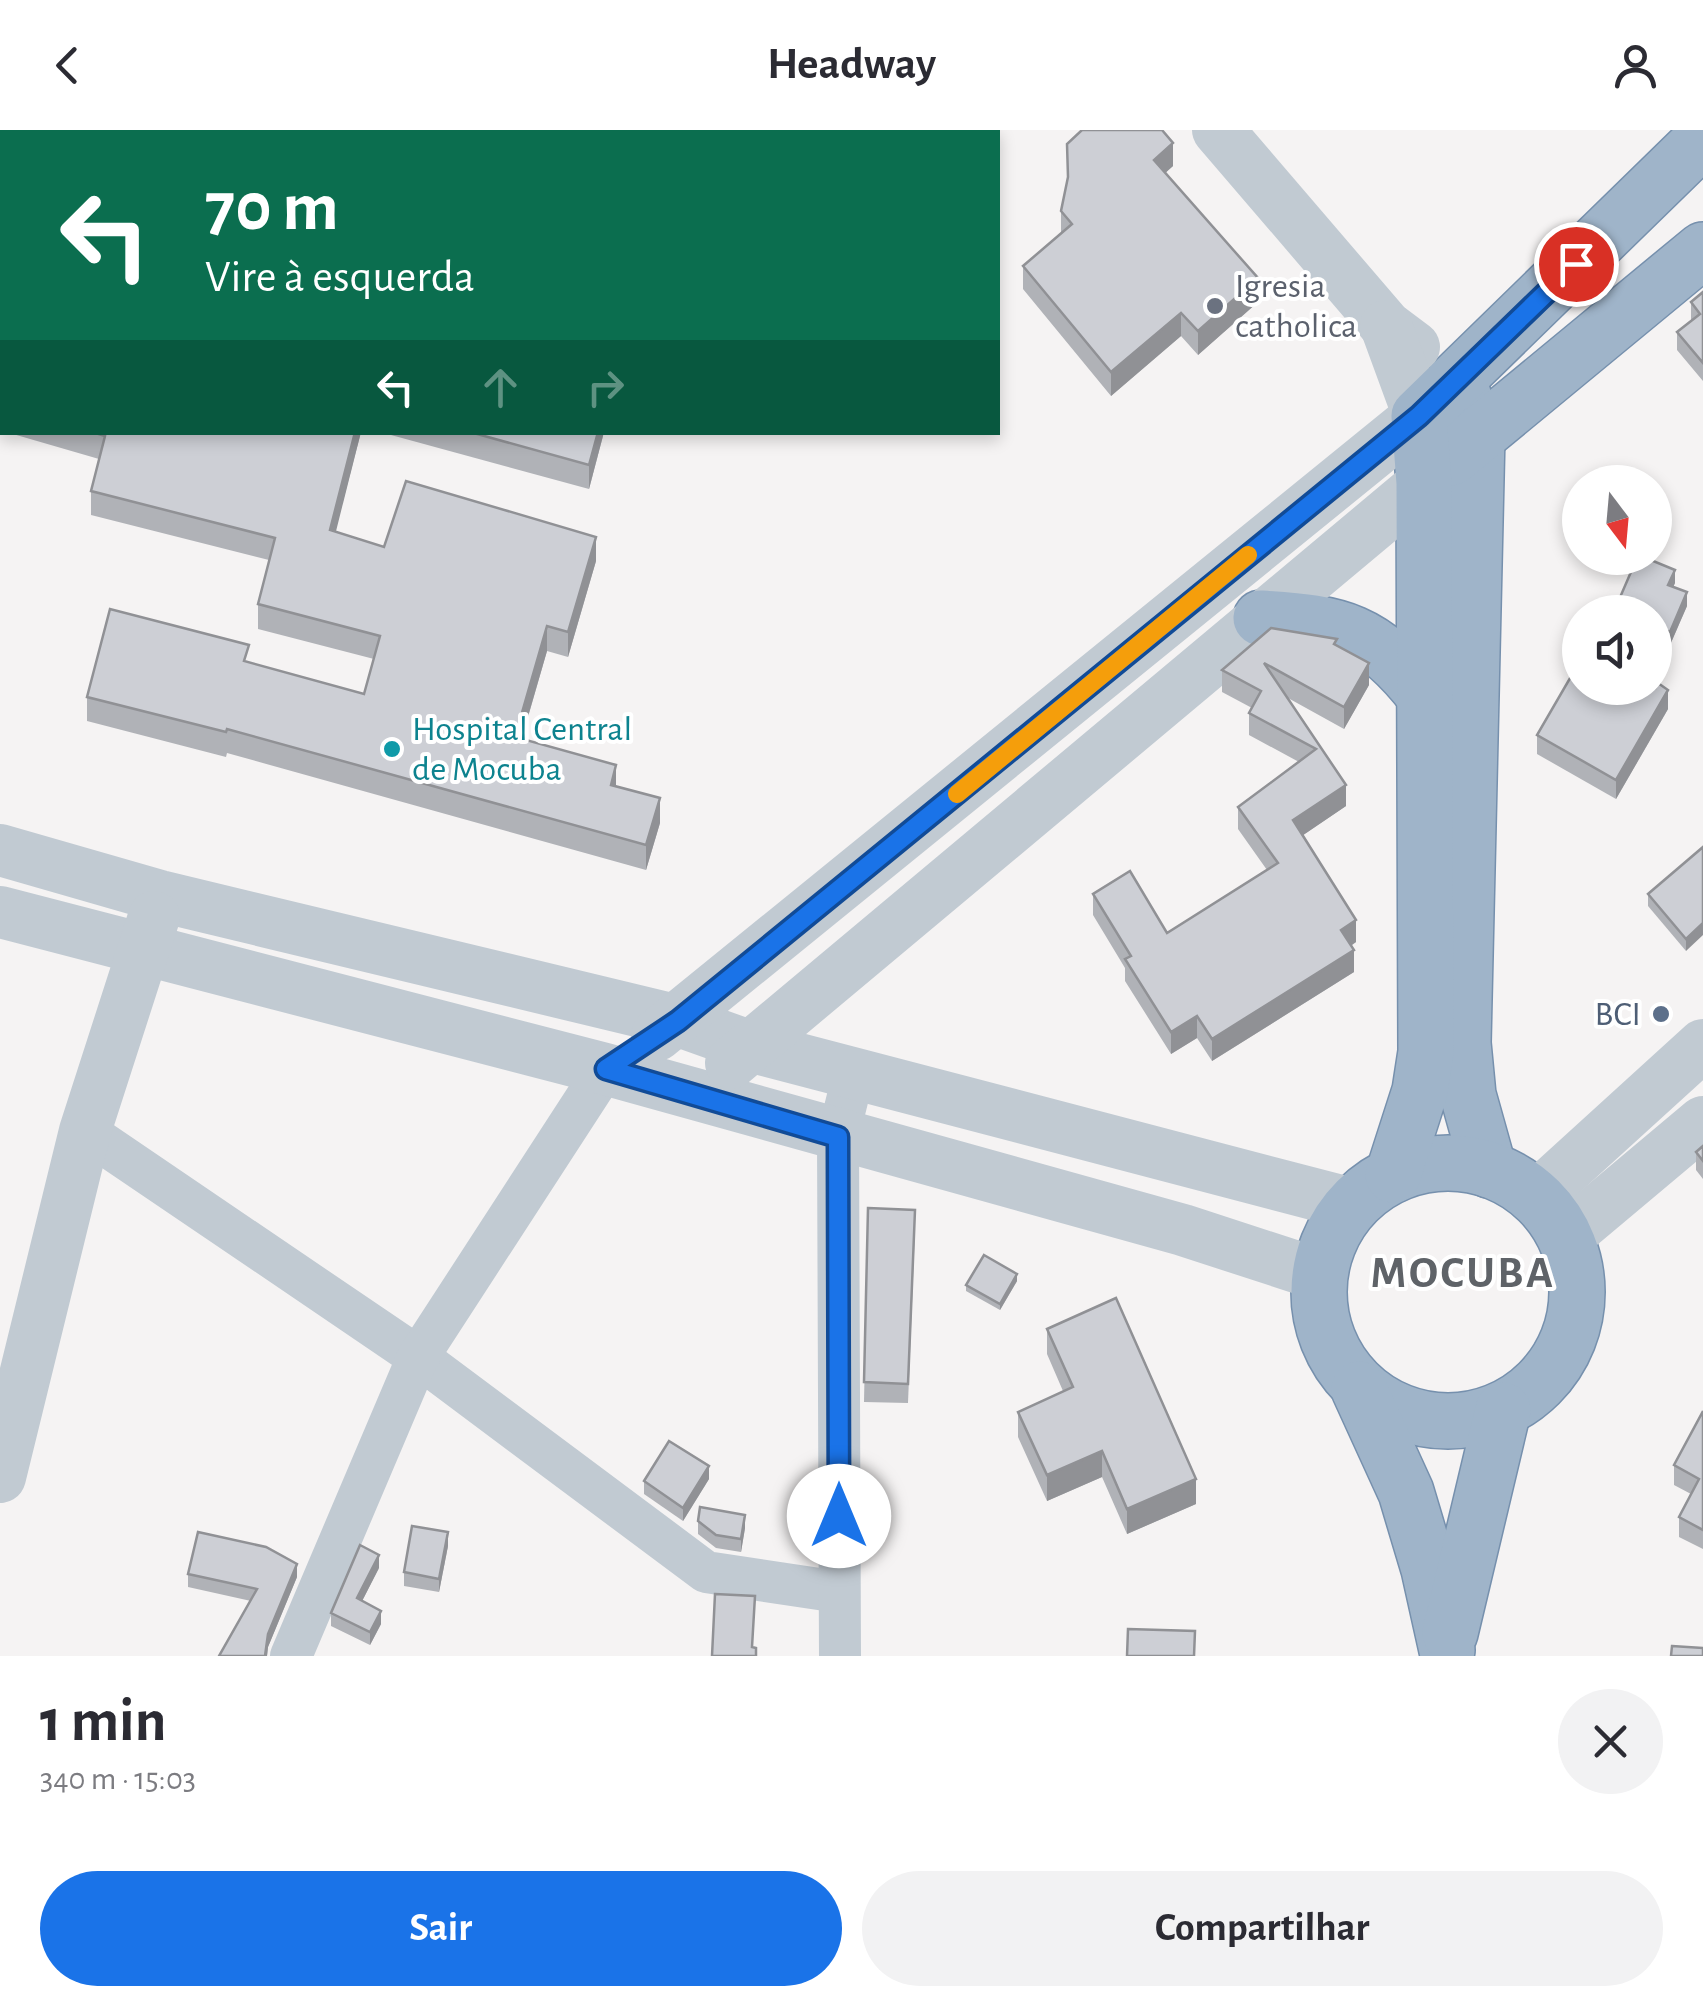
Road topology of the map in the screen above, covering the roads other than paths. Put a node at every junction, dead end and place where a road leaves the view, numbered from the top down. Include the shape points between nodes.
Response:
1 (1218, 130) edge
2 (1703, 140) edge
3 (1703, 250) edge
4 (1439, 398) junction
5 (1478, 435) junction
6 (1424, 483) junction
7 (1261, 618) junction
8 (1425, 696) junction
9 (0, 850) edge
10 (160, 896) junction
11 (0, 912) edge
12 (145, 950) junction
13 (678, 1021) junction
14 (1703, 1045) edge
15 (750, 1046) junction
16 (606, 1069) junction
17 (854, 1072) junction
18 (696, 1095) junction
19 (1703, 1122) edge
20 (85, 1131) junction
21 (838, 1137) junction
22 (1489, 1170) junction
23 (1372, 1190) junction
24 (1551, 1217) junction
25 (1318, 1274) junction
26 (418, 1357) junction
27 (1359, 1389) junction
28 (1504, 1410) junction
29 (0, 1478) edge
30 (840, 1592) junction
31 (1446, 1653) edge
32 (292, 1656) edge
33 (840, 1656) edge

1 - 4 street
2 - 4 highway
3 - 5 highway
4 - 5 highway
4 - 6 highway
4 - 13 street
5 - 6 highway
5 - 22 highway via 1462,1044
6 - 7 street
6 - 8 highway
7 - 8 highway via 1327,622 1361,634 1394,659
7 - 15 street
8 - 23 highway via 1426,1052 1420,1091
9 - 10 street
10 - 12 street
10 - 13 street
11 - 12 street
12 - 16 street
12 - 20 street
13 - 15 street
13 - 16 street
14 - 24 street
15 - 17 street
15 - 18 street
16 - 18 street
16 - 26 street
17 - 21 street
17 - 23 street
18 - 21 street
19 - 24 street
20 - 26 street
20 - 29 street
21 - 25 street via 1183,1230
21 - 30 street
22 - 23 highway via 1424,1165
22 - 24 highway
23 - 25 highway via 1330,1237
24 - 28 highway via 1578,1286 1570,1336 1544,1380
25 - 27 highway via 1325,1336
26 - 30 street via 706,1572
26 - 32 street
27 - 28 highway via 1402,1415 1454,1423
27 - 31 highway via 1406,1492
28 - 31 highway
30 - 33 street

